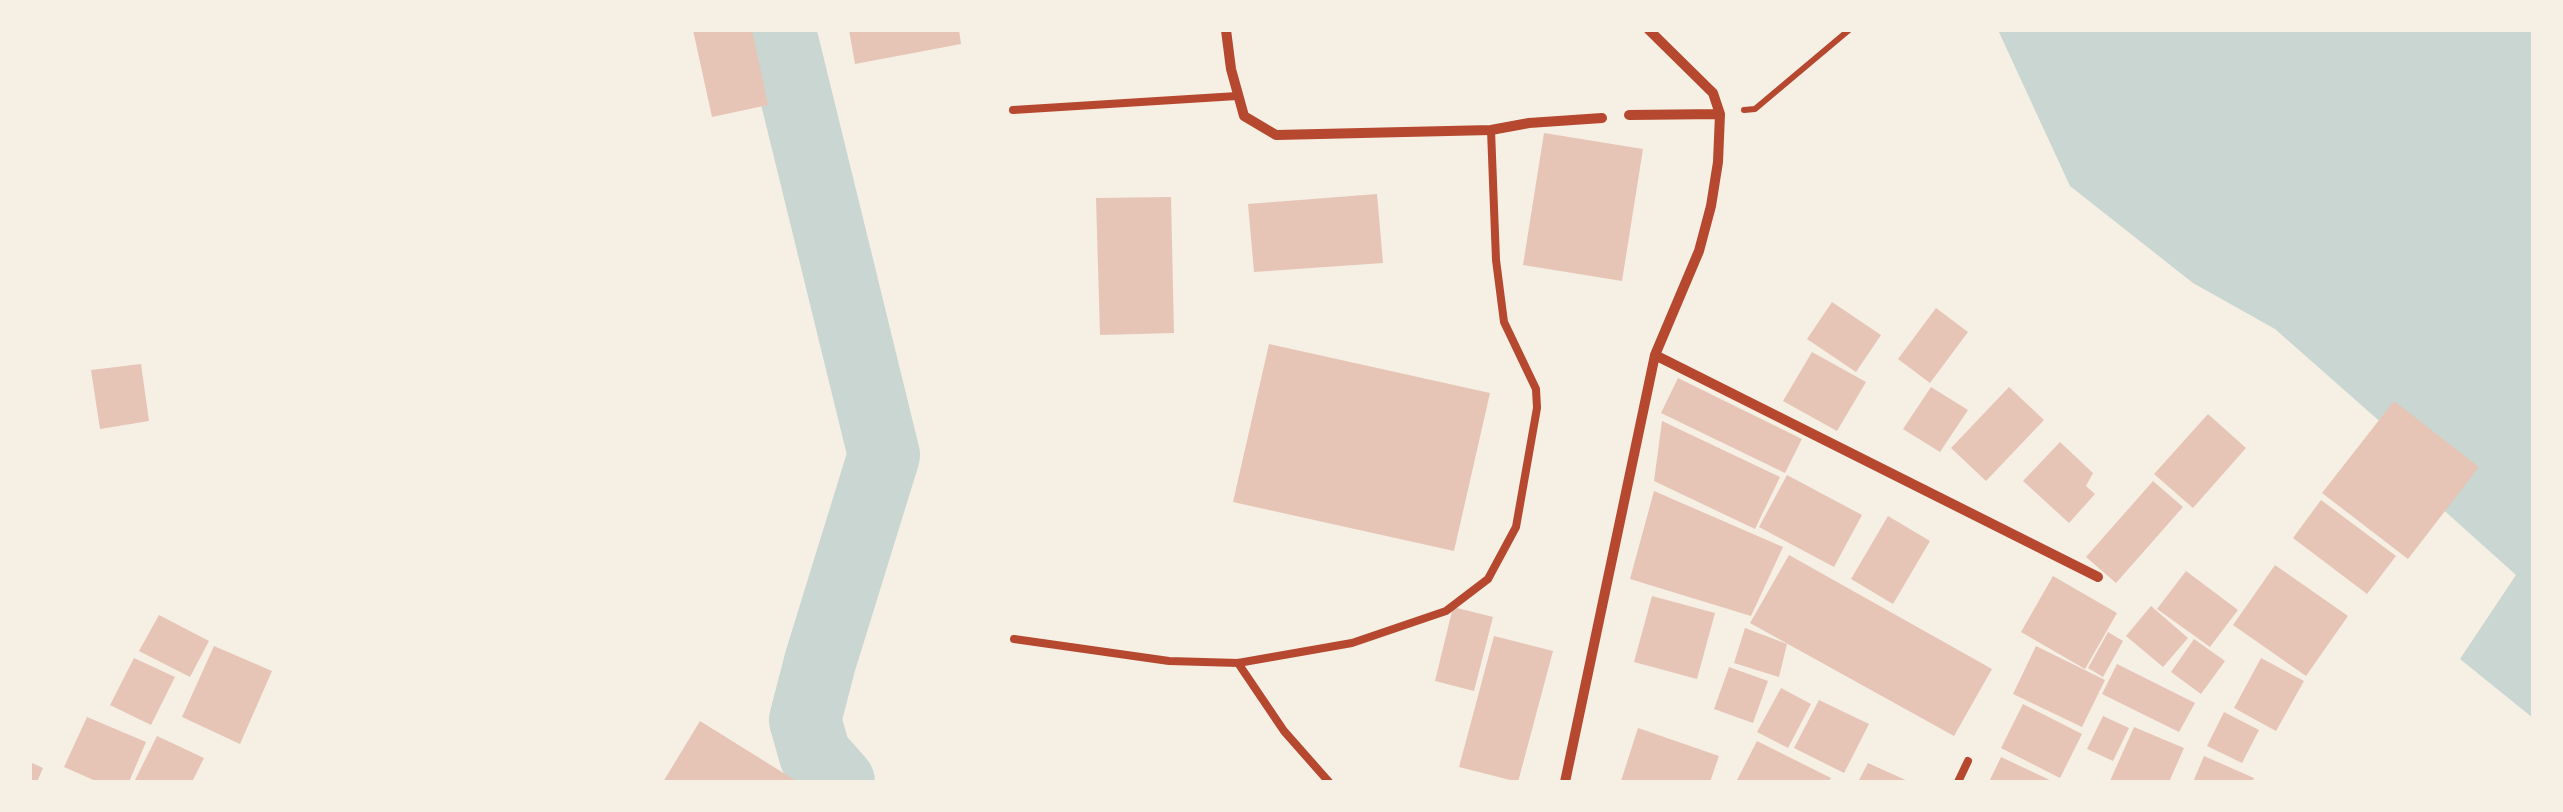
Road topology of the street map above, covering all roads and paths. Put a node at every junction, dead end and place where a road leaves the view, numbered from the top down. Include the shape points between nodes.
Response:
1 (1226, 30) edge
2 (1649, 30) edge
3 (1849, 30) edge
4 (1237, 96) junction
5 (1756, 109) dead end
6 (1013, 110) dead end
7 (1720, 114) junction
8 (1629, 115) dead end
9 (1602, 118) dead end
10 (1491, 130) junction
11 (1655, 355) junction
12 (2098, 577) dead end
13 (1014, 639) dead end
14 (1238, 663) junction
15 (1968, 761) dead end
16 (1570, 780) edge
17 (1329, 782) edge
18 (1958, 782) edge

1 - 4 street
2 - 7 street via 1713,93
3 - 5 path
4 - 6 lane
4 - 10 street via 1244,116 1276,135
7 - 8 street
7 - 11 street via 1711,206
9 - 10 street
10 - 14 lane via 1504,322 1536,390 1516,527 1488,579 1446,611 1352,643
11 - 12 street
11 - 16 street
13 - 14 lane
14 - 17 lane
15 - 18 lane

